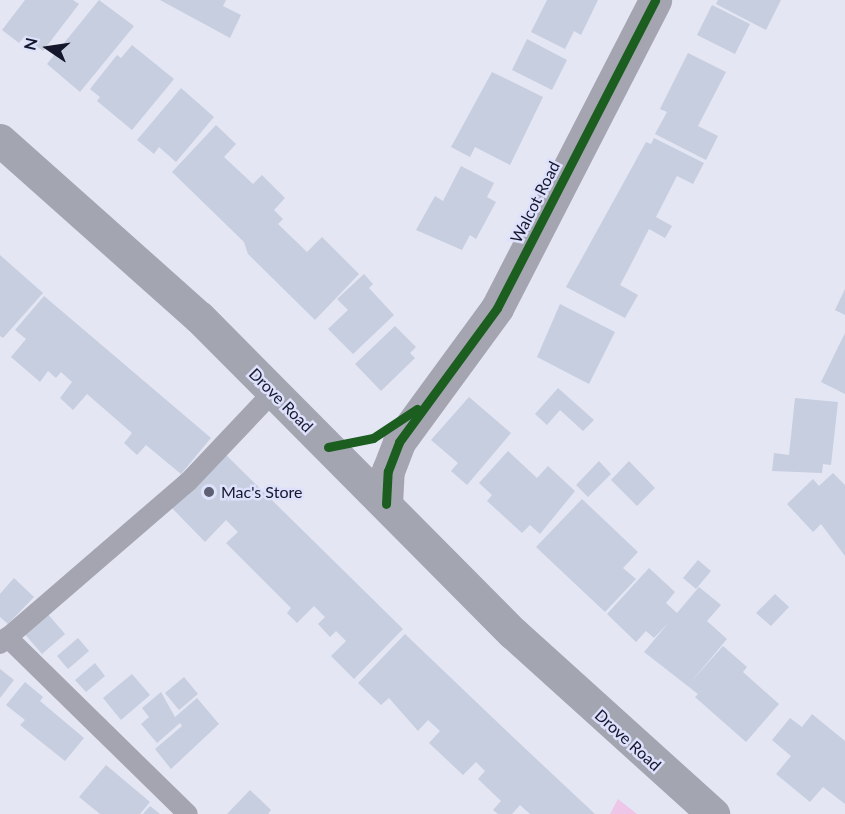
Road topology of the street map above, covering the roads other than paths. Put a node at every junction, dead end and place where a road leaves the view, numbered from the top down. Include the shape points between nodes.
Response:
1 (655, 0) edge
2 (0, 140) edge
3 (273, 392) junction
4 (386, 504) junction
5 (3, 640) edge
6 (188, 814) edge
7 (713, 814) edge

1 - 4 street, Walcot Road via 497,308 423,405 393,454
2 - 3 main road, Drove Road via 144,266
3 - 4 main road, Drove Road
3 - 5 lane via 188,483
4 - 7 main road, Drove Road via 577,694
5 - 6 lane

